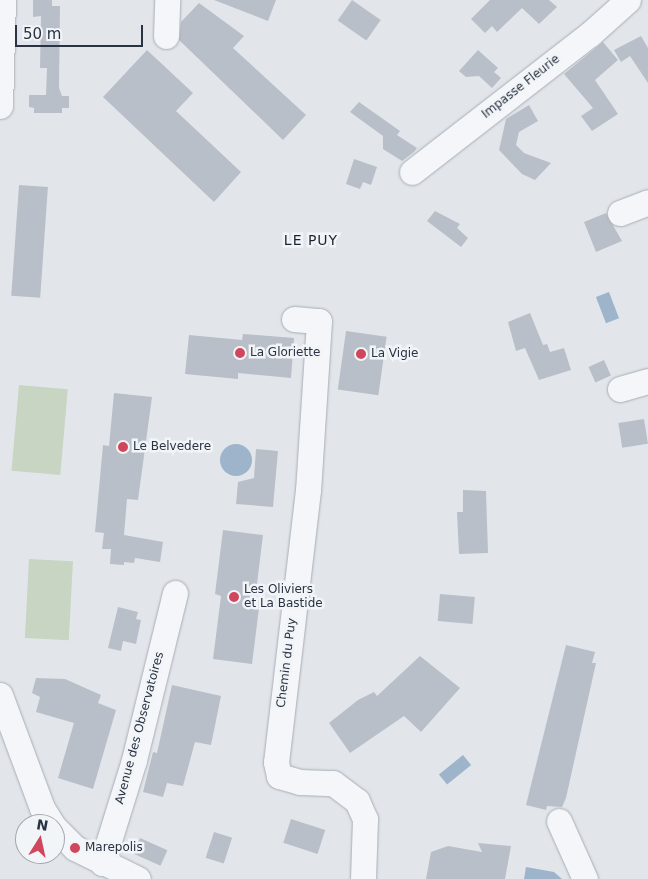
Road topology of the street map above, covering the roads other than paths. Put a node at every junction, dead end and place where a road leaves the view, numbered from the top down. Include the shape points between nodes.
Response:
1 (3, 0) edge
2 (167, 0) edge
3 (628, 0) edge
4 (166, 36) dead end
5 (0, 106) edge
6 (412, 172) dead end
7 (648, 202) edge
8 (620, 213) dead end
9 (294, 318) dead end
10 (648, 381) edge
11 (620, 389) dead end
12 (175, 593) dead end
13 (0, 695) edge
14 (46, 814) edge
15 (560, 821) dead end
16 (65, 838) edge
17 (102, 863) junction
18 (138, 879) edge
19 (364, 879) edge
20 (585, 879) edge

1 - 5 street
2 - 4 street
3 - 6 street, Impasse Fleurie
7 - 8 street
9 - 19 street, Chemin du Puy via 319,321 308,490 276,762 280,776 300,782 333,783 358,801 365,819
10 - 11 street
12 - 17 street, Avenue des Observatoires via 134,760
13 - 14 street
15 - 20 street
16 - 17 street via 75,848
17 - 18 street

